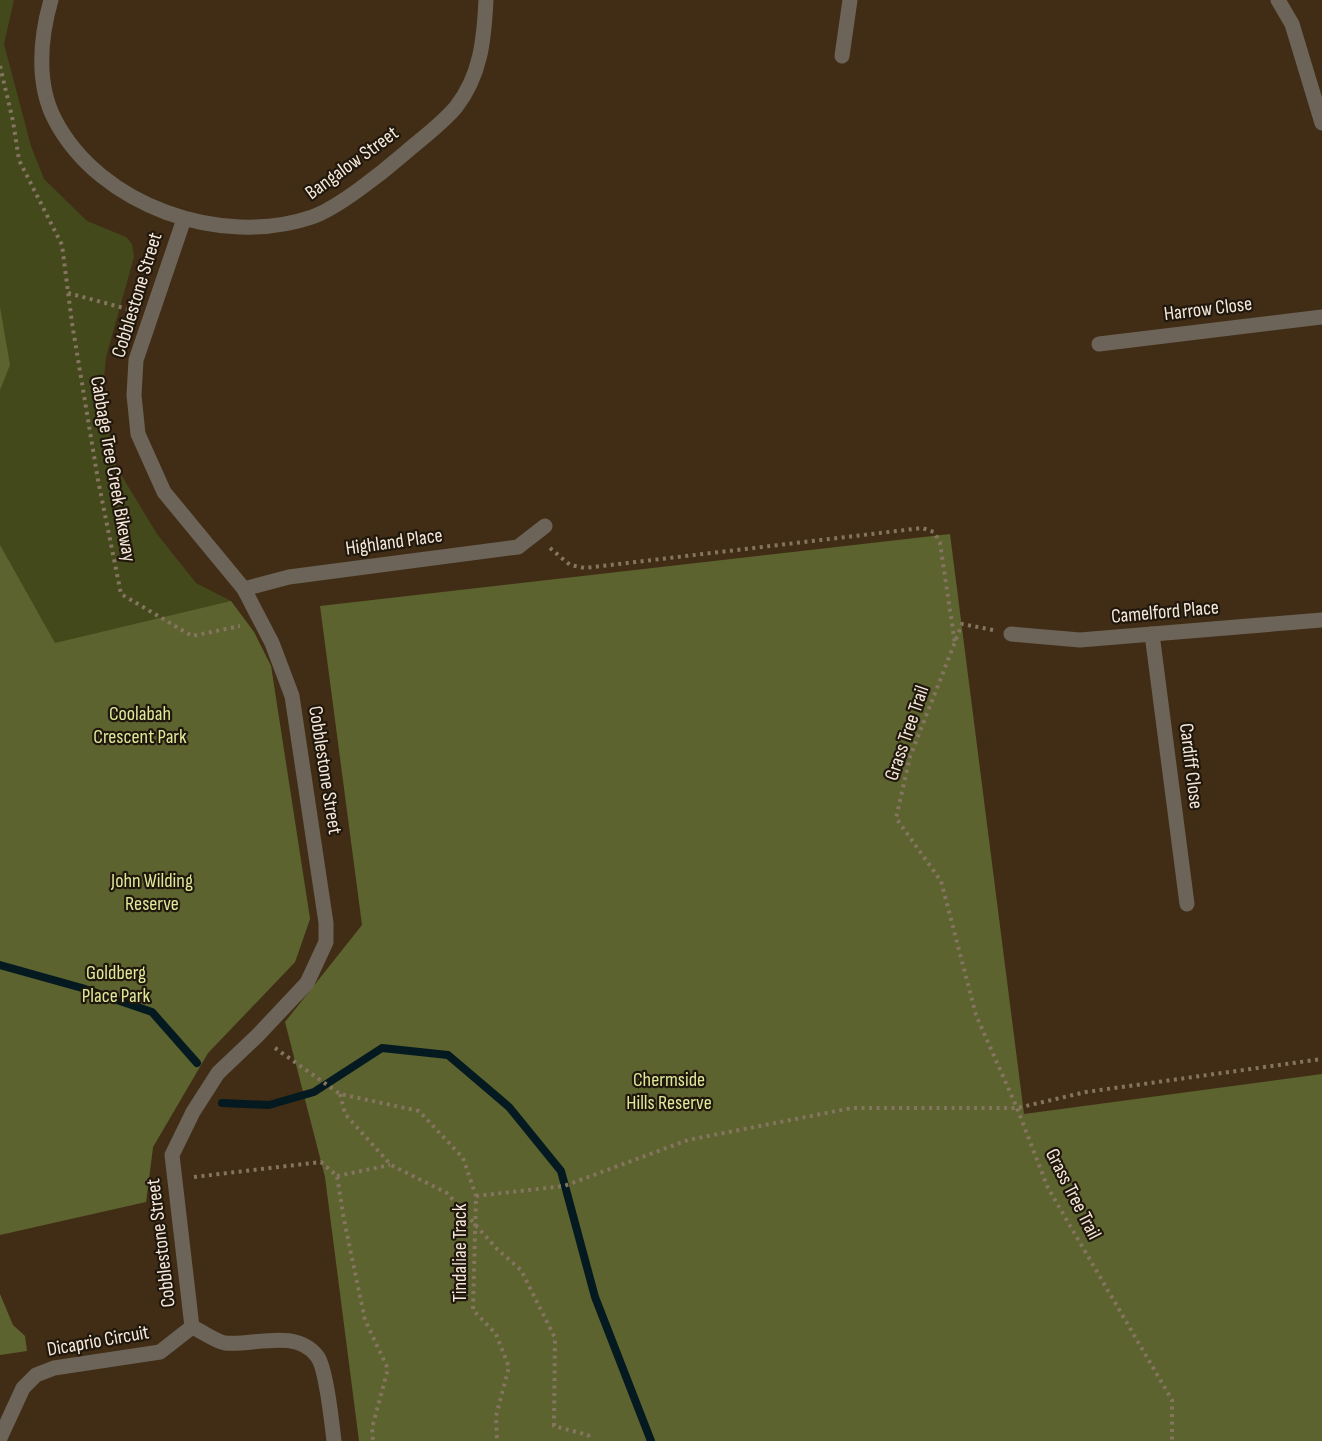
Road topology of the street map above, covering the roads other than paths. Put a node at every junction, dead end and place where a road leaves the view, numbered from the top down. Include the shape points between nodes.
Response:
1 (51, 0) edge
2 (486, 0) edge
3 (850, 0) edge
4 (1278, 0) edge
5 (842, 56) dead end
6 (1322, 123) edge
7 (184, 219) junction
8 (1322, 317) edge
9 (1099, 344) dead end
10 (540, 530) road end
11 (244, 589) junction
12 (1322, 620) edge
13 (1011, 634) road end
14 (1152, 634) junction
15 (1188, 904) dead end
16 (192, 1327) junction
17 (0, 1438) edge
18 (334, 1441) edge

1 - 7 street, Bangalow Street via 41,56 42,75 55,119 87,164 108,182
2 - 7 street, Bangalow Street via 484,41 476,75 455,108 396,161 330,209 293,222 254,227
3 - 5 street
4 - 6 street via 1292,24
7 - 11 street, Cobblestone Street via 136,360 138,434 164,492
8 - 9 street, Harrow Close
10 - 11 street, Highland Place via 518,547 289,577
11 - 16 street, Cobblestone Street via 272,643 292,696 326,942 307,982 218,1073 172,1155
12 - 14 street, Camelford Place
13 - 14 street, Camelford Place via 1080,640
14 - 15 street, Cardiff Close
16 - 17 street, Dicaprio Circuit via 160,1352 54,1368 36,1375 23,1388
16 - 18 street via 224,1343 281,1340 302,1344 318,1357

